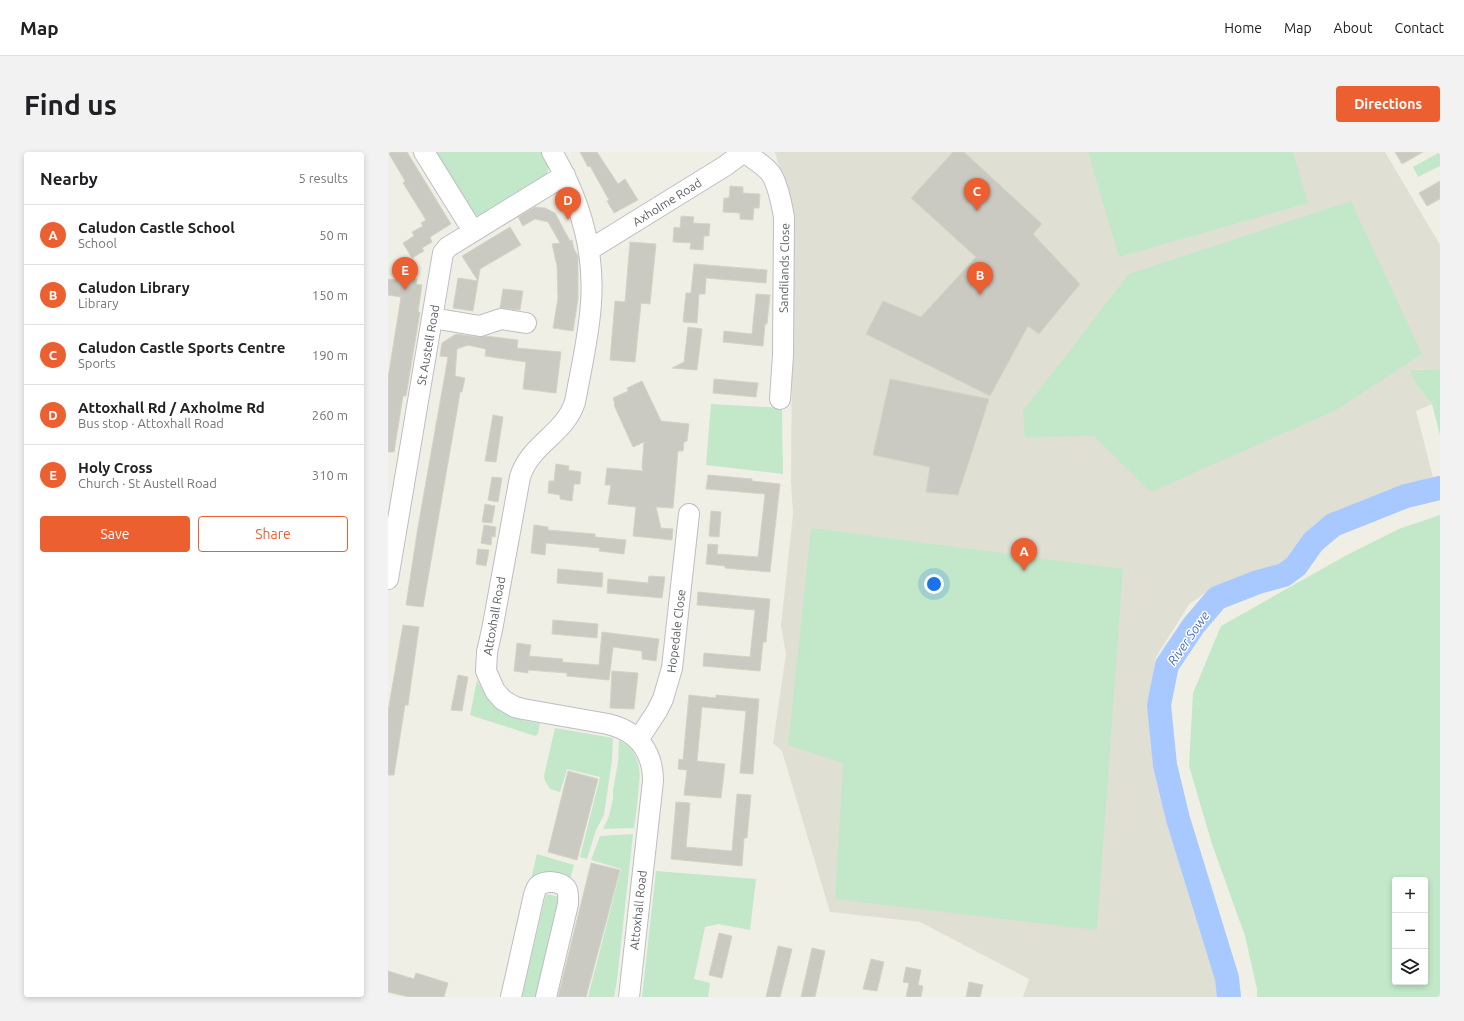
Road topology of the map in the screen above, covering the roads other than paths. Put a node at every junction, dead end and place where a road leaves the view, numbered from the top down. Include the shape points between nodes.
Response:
1 (424, 152) edge
2 (552, 152) edge
3 (744, 152) edge
4 (565, 175) junction
5 (473, 231) junction
6 (589, 250) junction
7 (432, 318) junction
8 (526, 323) dead end
9 (780, 399) dead end
10 (689, 514) dead end
11 (388, 579) edge
12 (638, 740) junction
13 (511, 997) edge
14 (546, 997) edge
15 (629, 997) edge

1 - 5 street
2 - 4 street, Attoxhall Road
3 - 6 street, Axholme Road
3 - 9 street, Sandilands Close via 772,175 784,217
4 - 5 street, St Austell Road
4 - 6 street, Attoxhall Road via 580,211
5 - 7 street, St Austell Road via 443,253
6 - 12 street, Attoxhall Road via 592,302 575,402 567,419 530,456 522,471 488,643 486,670 495,691 503,700 515,707 608,724 626,730
7 - 8 street via 480,326 501,319
7 - 11 street, St Austell Road
10 - 12 street, Hopedale Close via 672,668 663,699
12 - 15 street, Attoxhall Road via 650,759 653,781
13 - 14 street via 534,895 538,886 547,882 557,882 566,888 569,895

